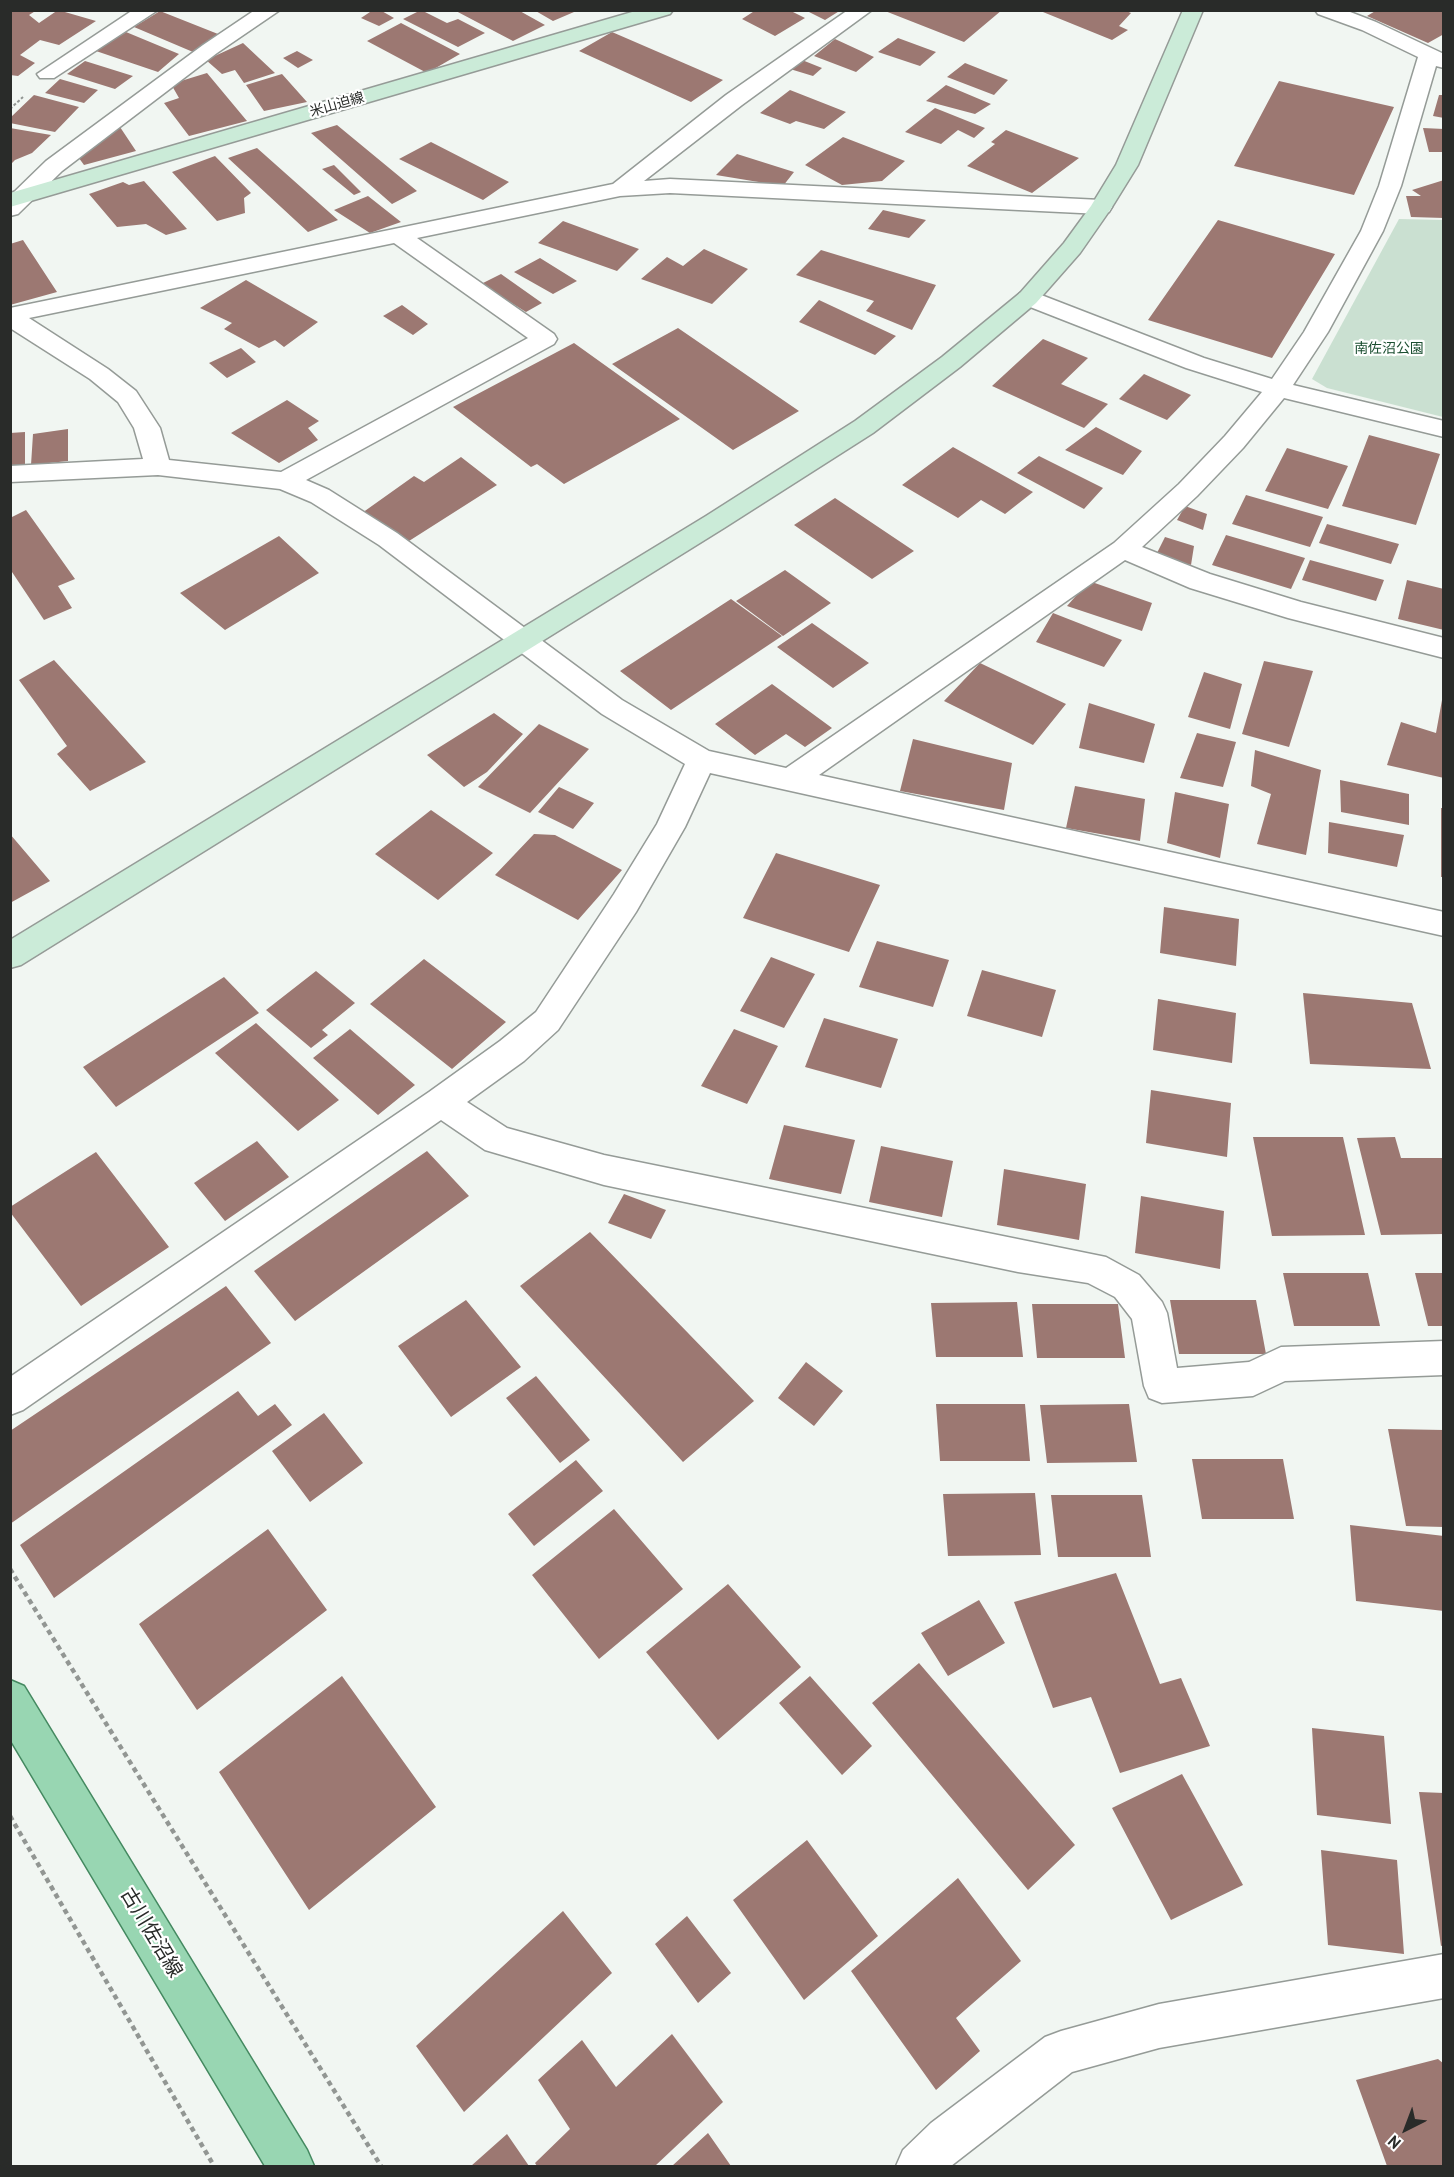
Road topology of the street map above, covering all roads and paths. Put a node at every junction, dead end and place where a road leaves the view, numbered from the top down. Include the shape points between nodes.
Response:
1 (148, 10) edge
2 (270, 10) edge
3 (663, 10) edge
4 (862, 10) edge
5 (1192, 10) edge
6 (1325, 10) edge
7 (1436, 58) edge
8 (47, 74) dead end
9 (620, 189) junction
10 (16, 202) edge
11 (1101, 207) junction
12 (397, 234) junction
13 (1028, 297) junction
14 (10, 316) edge
15 (1278, 389) junction
16 (1443, 429) edge
17 (158, 467) junction
18 (10, 474) edge
19 (285, 480) junction
20 (1123, 549) junction
21 (522, 640) junction
22 (1443, 648) edge
23 (701, 760) junction
24 (792, 779) junction
25 (1443, 924) edge
26 (10, 956) edge
27 (441, 1102) junction
28 (1443, 1358) edge
29 (10, 1398) edge
30 (10, 1569) edge
31 (10, 1700) edge
32 (10, 1816) edge
33 (1443, 1976) edge
34 (214, 2166) edge
35 (291, 2166) edge
36 (381, 2166) edge
37 (919, 2166) edge

1 - 8 street
2 - 10 street via 135,104 54,166
3 - 10 street, 米山迫線
4 - 9 street via 734,100
5 - 11 street via 1131,156
6 - 7 street via 1370,26
7 - 15 street via 1372,231 1316,332
9 - 11 street via 670,186
9 - 12 street
11 - 13 street via 1072,248
12 - 14 street
12 - 19 street via 545,339
13 - 15 street via 1195,363
13 - 21 street via 951,362 864,427
14 - 17 street via 127,396 147,428
15 - 16 street
15 - 20 street via 1188,490
17 - 18 street
17 - 19 street
19 - 21 street via 320,496 388,539
20 - 22 street via 1200,581
20 - 24 street
21 - 23 street via 612,707
21 - 26 street
23 - 24 street
23 - 27 street via 625,903 547,1021
24 - 25 street
27 - 28 street via 497,1140 604,1170 1018,1256 1094,1268 1127,1286 1149,1313 1162,1386 1253,1379 1281,1364
27 - 29 street
30 - 36 path
31 - 35 main road, 古川佐沼線
32 - 34 path
33 - 37 street via 1159,2026 1061,2053 947,2139

